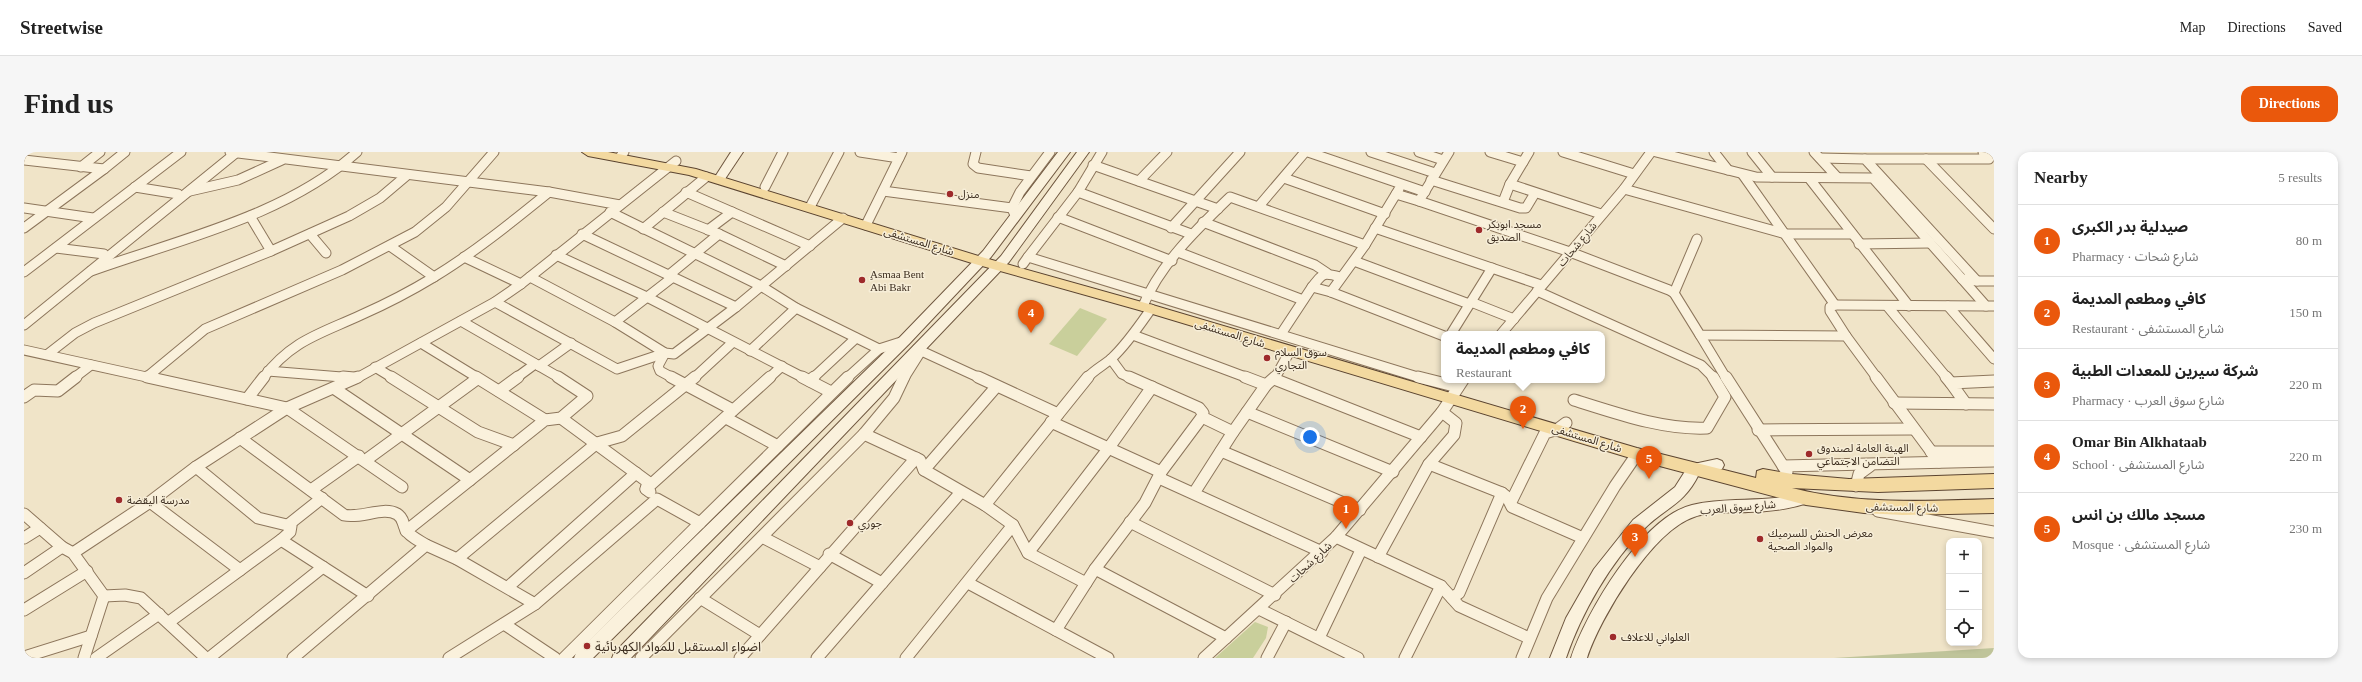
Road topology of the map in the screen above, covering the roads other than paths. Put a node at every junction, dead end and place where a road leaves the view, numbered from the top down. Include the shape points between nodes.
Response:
1 (100, 152) edge
2 (125, 152) edge
3 (181, 152) edge
4 (234, 152) edge
5 (357, 152) edge
6 (494, 152) edge
7 (588, 152) edge
8 (730, 152) edge
9 (737, 152) edge
10 (783, 152) edge
11 (839, 152) edge
12 (860, 152) edge
13 (976, 152) edge
14 (1050, 152) edge
15 (1064, 152) edge
16 (1083, 152) edge
17 (1102, 152) edge
18 (1167, 152) edge
19 (1240, 152) edge
20 (1305, 152) edge
21 (1308, 152) edge
22 (1371, 152) edge
23 (1419, 152) edge
24 (1449, 152) edge
25 (1490, 152) edge
26 (1529, 152) edge
27 (1563, 152) edge
28 (1651, 152) edge
29 (1656, 152) edge
30 (1714, 152) edge
31 (1752, 152) edge
32 (1954, 152) edge
33 (1983, 152) edge
34 (625, 154) edge
35 (901, 155) edge
36 (1817, 155) edge
37 (1865, 159) junction
38 (1926, 159) junction
39 (1960, 159) junction
40 (24, 160) edge
41 (282, 160) junction
42 (1443, 160) junction
43 (1992, 161) edge
44 (1523, 162) junction
45 (672, 164) junction
46 (1093, 165) junction
47 (343, 166) junction
48 (81, 167) junction
49 (104, 168) junction
50 (1728, 170) junction
51 (1634, 174) junction
52 (1743, 175) junction
53 (406, 176) junction
54 (716, 176) junction
55 (1031, 176) junction
56 (1433, 176) junction
57 (1837, 177) junction
58 (1284, 178) junction
59 (1772, 178) junction
60 (1809, 178) junction
61 (1139, 181) junction
62 (468, 182) junction
63 (1402, 183) junction
64 (1510, 184) junction
65 (135, 187) junction
66 (765, 187) junction
67 (1624, 189) junction
68 (190, 191) junction
69 (883, 191) junction
70 (550, 192) junction
71 (686, 192) junction
72 (1078, 192) junction
73 (1425, 192) junction
74 (1535, 193) junction
75 (178, 194) junction
76 (1396, 194) junction
77 (1196, 201) junction
78 (1419, 201) junction
79 (1504, 202) junction
80 (812, 204) junction
81 (620, 205) junction
82 (1260, 206) junction
83 (24, 208) edge
84 (1218, 209) junction
85 (48, 212) junction
86 (610, 212) junction
87 (662, 212) junction
88 (732, 212) junction
89 (1014, 212) junction
90 (1385, 214) junction
91 (1601, 214) junction
92 (250, 216) junction
93 (1058, 217) junction
94 (93, 218) junction
95 (843, 218) junction
96 (868, 222) junction
97 (1203, 222) junction
98 (24, 228) edge
99 (1171, 228) junction
100 (1375, 228) junction
101 (643, 229) junction
102 (1994, 229) edge
103 (708, 230) junction
104 (310, 234) junction
105 (582, 234) junction
106 (719, 234) junction
107 (1191, 234) junction
108 (1786, 234) junction
109 (1852, 234) junction
110 (1697, 239) dead end
111 (1930, 243) junction
112 (1859, 244) junction
113 (1365, 245) junction
114 (390, 246) junction
115 (810, 246) junction
116 (56, 248) junction
117 (271, 250) junction
118 (1178, 252) junction
119 (1570, 252) junction
120 (326, 253) dead end
121 (104, 254) junction
122 (694, 254) junction
123 (556, 255) junction
124 (464, 257) junction
125 (984, 257) junction
126 (1025, 261) junction
127 (1172, 261) junction
128 (1354, 261) junction
129 (1001, 262) junction
130 (786, 266) junction
131 (1492, 268) junction
132 (91, 271) junction
133 (24, 272) edge
134 (1327, 273) junction
135 (671, 276) junction
136 (434, 277) junction
137 (530, 277) junction
138 (1340, 277) junction
139 (1962, 280) junction
140 (1977, 281) junction
141 (1994, 281) edge
142 (521, 284) junction
143 (761, 286) junction
144 (1312, 287) junction
145 (1539, 288) junction
146 (1331, 292) junction
147 (1674, 294) junction
148 (647, 297) junction
149 (1303, 300) junction
150 (495, 302) junction
151 (1147, 303) junction
152 (1470, 303) junction
153 (1835, 305) junction
154 (1909, 306) junction
155 (1948, 306) junction
156 (1990, 306) edge
157 (736, 307) junction
158 (1888, 307) junction
159 (796, 308) junction
160 (24, 318) edge
161 (1514, 318) junction
162 (461, 321) junction
163 (615, 322) junction
164 (24, 325) edge
165 (706, 329) junction
166 (1453, 331) edge
167 (1503, 331) edge
168 (1281, 334) junction
169 (1133, 335) junction
170 (1441, 335) edge
171 (1700, 335) junction
172 (1846, 336) junction
173 (856, 338) junction
174 (904, 341) junction
175 (421, 343) junction
176 (571, 343) junction
177 (732, 343) junction
178 (879, 349) junction
179 (24, 350) edge
180 (919, 350) junction
181 (750, 351) junction
182 (1290, 351) junction
183 (665, 353) junction
184 (48, 354) junction
185 (1111, 359) junction
186 (1994, 359) edge
187 (91, 365) junction
188 (537, 365) junction
189 (782, 366) junction
190 (375, 367) junction
191 (268, 371) junction
192 (147, 376) junction
193 (355, 378) junction
194 (477, 379) junction
195 (810, 381) junction
196 (1994, 381) edge
197 (1270, 382) junction
198 (1950, 384) junction
199 (685, 386) junction
200 (996, 387) junction
201 (1152, 387) junction
202 (335, 389) junction
203 (1456, 389) edge
204 (499, 391) junction
205 (831, 392) junction
206 (24, 397) edge
207 (247, 399) junction
208 (1574, 400) dead end
209 (1894, 403) junction
210 (1966, 404) junction
211 (1994, 404) edge
212 (437, 407) junction
213 (287, 408) junction
214 (1247, 412) junction
215 (1442, 412) junction
216 (730, 414) junction
217 (561, 418) junction
218 (1054, 418) junction
219 (1202, 418) junction
220 (545, 420) junction
221 (1562, 426) junction
222 (1913, 429) junction
223 (1758, 430) junction
224 (1233, 432) junction
225 (402, 434) junction
226 (864, 434) junction
227 (1421, 437) junction
228 (240, 438) junction
229 (597, 443) junction
230 (514, 445) junction
231 (778, 446) junction
232 (1108, 448) junction
233 (1221, 451) junction
234 (1931, 452) junction
235 (1994, 452) edge
236 (1637, 454) junction
237 (362, 458) junction
238 (916, 458) junction
239 (1994, 461) edge
240 (1939, 462) junction
241 (1429, 464) junction
242 (1716, 465) junction
243 (1783, 466) junction
244 (1870, 466) junction
245 (196, 467) junction
246 (1694, 469) junction
247 (924, 470) junction
248 (636, 472) junction
249 (1393, 472) junction
250 (1160, 475) junction
251 (470, 480) junction
252 (1994, 481) edge
253 (1794, 483) junction
254 (402, 486) dead end
255 (1856, 486) junction
256 (646, 489) junction
257 (311, 490) junction
258 (961, 492) junction
259 (1194, 493) junction
260 (1502, 494) junction
261 (322, 498) junction
262 (657, 498) junction
263 (1806, 498) junction
264 (150, 502) junction
265 (1511, 502) junction
266 (985, 505) junction
267 (1864, 506) junction
268 (1994, 506) edge
269 (1360, 510) junction
270 (24, 514) edge
271 (1130, 522) junction
272 (700, 523) junction
273 (288, 525) junction
274 (1013, 525) junction
275 (40, 528) junction
276 (406, 531) junction
277 (1994, 532) edge
278 (762, 537) junction
279 (1336, 537) junction
280 (24, 538) edge
281 (1583, 538) junction
282 (281, 540) junction
283 (426, 545) junction
284 (62, 547) junction
285 (1361, 550) junction
286 (1322, 552) junction
287 (73, 553) junction
288 (1028, 553) junction
289 (829, 554) junction
290 (1378, 557) junction
291 (457, 559) junction
292 (323, 567) junction
293 (820, 568) junction
294 (1095, 569) junction
295 (87, 570) junction
296 (240, 570) junction
297 (24, 573) edge
298 (882, 583) junction
299 (968, 583) junction
300 (1086, 583) junction
301 (1441, 586) junction
302 (508, 587) junction
303 (1275, 595) junction
304 (104, 596) junction
305 (368, 596) junction
306 (700, 598) junction
307 (1452, 598) junction
308 (535, 604) junction
309 (1259, 609) junction
310 (24, 610) edge
311 (164, 618) junction
312 (1286, 622) junction
313 (504, 624) junction
314 (1056, 630) junction
315 (760, 635) junction
316 (91, 636) junction
317 (1226, 638) junction
318 (1319, 638) junction
319 (1530, 638) junction
320 (26, 657) edge
321 (84, 658) edge
322 (96, 658) edge
323 (208, 658) edge
324 (293, 658) edge
325 (449, 658) edge
326 (555, 658) edge
327 (564, 658) edge
328 (582, 658) edge
329 (620, 658) edge
330 (641, 658) edge
331 (740, 658) edge
332 (817, 658) edge
333 (906, 658) edge
334 (1108, 658) edge
335 (1204, 658) edge
336 (1267, 658) edge
337 (1358, 658) edge
338 (1405, 658) edge
339 (1522, 658) edge
340 (1558, 658) edge
341 (1579, 658) edge

1 - 48 street
2 - 49 street
3 - 65 street
4 - 41 street
4 - 68 street
4 - 75 street
5 - 47 street
6 - 62 street
7 - 34 main road, شارع المستشفى
8 - 54 street
9 - 54 street
10 - 66 street
11 - 80 street
12 - 35 street
13 - 55 street via 974,164 978,168
14 - 55 street
15 - 89 street
16 - 129 street via 1044,208
17 - 46 street
18 - 61 street
19 - 77 street
20 - 58 street
21 - 63 street
22 - 56 street
23 - 42 street
24 - 42 street
25 - 44 street
26 - 44 street
27 - 51 street
28 - 51 street, شارع شحات
29 - 50 street
30 - 50 street
31 - 59 street
32 - 39 street
33 - 43 street
34 - 45 main road, شارع المستشفى
35 - 69 street
36 - 37 street
36 - 57 street
37 - 38 street
37 - 140 street
38 - 39 street
38 - 102 street
39 - 43 street
40 - 48 street
41 - 47 street
41 - 68 street via 207,188
42 - 56 street
44 - 64 street
45 - 54 main road, شارع المستشفى
45 - 81 street
46 - 61 street
46 - 72 street
47 - 53 street
47 - 92 street via 313,187
48 - 49 street
49 - 85 street
50 - 52 street
51 - 67 street, شارع شحات
52 - 59 street
52 - 108 street
53 - 62 street
53 - 104 street via 365,208
54 - 66 main road, شارع المستشفى
54 - 71 street
54 - 80 main road, شارع المستشفى
55 - 89 street via 1015,198
56 - 73 street
56 - 79 street
57 - 60 street
57 - 111 street via 1873,178
58 - 82 street
58 - 90 street
59 - 60 street
60 - 109 street
61 - 77 street
62 - 70 street
62 - 114 street via 437,216
63 - 73 street
63 - 76 street
64 - 74 street
64 - 79 street
65 - 75 street
65 - 94 street
66 - 80 main road, شارع المستشفى
67 - 91 street, شارع شحات
67 - 108 street
68 - 132 street
69 - 89 street
69 - 96 street
70 - 81 street
70 - 124 street via 498,234
71 - 87 street
71 - 88 street
72 - 93 street
72 - 99 street
73 - 78 street
74 - 79 street via 1526,208
74 - 91 street
75 - 121 street
76 - 78 street
76 - 90 street
77 - 84 street
77 - 99 street
78 - 119 street
80 - 95 main road, شارع المستشفى
80 - 96 main road, شارع المستشفى
81 - 86 street
82 - 84 street via 1232,197
82 - 113 street
83 - 85 street
84 - 97 street
85 - 94 street
85 - 98 street
86 - 101 street
86 - 105 street
87 - 101 street
87 - 103 street
88 - 103 street
88 - 115 street
89 - 125 street
90 - 100 street
91 - 119 street, شارع شحات
92 - 117 street
92 - 132 street
93 - 126 street
93 - 127 street
94 - 116 street
95 - 96 main road, شارع المستشفى
95 - 115 street
96 - 125 main road, شارع المستشفى
97 - 107 street
97 - 134 street via 1315,265
99 - 107 street
100 - 113 street
100 - 131 street
101 - 122 street
103 - 106 street
104 - 117 street
104 - 120 street
105 - 123 street
105 - 135 street
106 - 122 street
106 - 130 street
107 - 118 street
108 - 109 street
108 - 153 street
109 - 112 street
110 - 147 street
111 - 112 street
111 - 139 street
112 - 154 street
113 - 128 street
114 - 136 street
114 - 192 street via 205,330
115 - 130 street
116 - 121 street
116 - 133 street
117 - 184 street via 94,323 75,333
118 - 127 street
118 - 149 street
119 - 145 street, شارع شحات
119 - 147 street
121 - 160 street
122 - 135 street
122 - 143 street
123 - 137 street
123 - 148 street
124 - 136 street
124 - 142 street
125 - 129 main road, شارع المستشفى
125 - 174 street
126 - 129 main road, شارع المستشفى
126 - 151 main road, شارع المستشفى
127 - 151 street
128 - 138 street
128 - 152 street
129 - 151 main road, شارع المستشفى
129 - 180 street
130 - 143 street
131 - 145 street
131 - 152 street
132 - 164 street
134 - 138 street
134 - 144 street via 1321,275
135 - 148 street
135 - 157 street
136 - 191 street via 362,315 310,337 289,350
137 - 142 street
137 - 163 street
138 - 146 street
139 - 140 street
139 - 156 street
140 - 141 street
142 - 150 street
143 - 157 street
143 - 159 street
144 - 146 street
144 - 149 street
145 - 161 street, شارع شحات
145 - 208 street via 1701,364 1717,381 1725,397 1707,428 1698,430 1619,414
146 - 170 street
147 - 171 street
148 - 163 street
148 - 165 street
149 - 168 street
150 - 162 street
150 - 176 street
151 - 168 street
151 - 169 street
151 - 182 main road, شارع المستشفى
151 - 203 main road, شارع المستشفى
152 - 161 street
152 - 166 street
153 - 158 street
153 - 172 street via 1830,307 1830,311
154 - 155 street
154 - 158 street
155 - 156 street
155 - 186 street
157 - 165 street
158 - 198 street
159 - 173 street
159 - 181 street
161 - 167 street, شارع شحات
162 - 175 street
162 - 188 street
163 - 183 street
165 - 177 street
165 - 183 street via 677,352
168 - 203 street
169 - 185 street
169 - 197 street
171 - 172 street
171 - 223 street
172 - 209 street
173 - 178 street
173 - 195 street
174 - 178 street via 894,342
174 - 328 street
175 - 190 street
175 - 194 street
176 - 183 street via 617,369
176 - 188 street
177 - 181 street
177 - 199 street
178 - 205 street
179 - 184 street
180 - 200 street
180 - 226 street via 894,398
180 - 329 street
181 - 189 street
182 - 197 street
182 - 203 main road, شارع المستشفى
183 - 199 street via 658,366 660,371
184 - 187 street
185 - 201 street via 1122,374
185 - 218 street via 1095,369
187 - 192 street
187 - 206 street via 58,391 34,390
188 - 204 street
188 - 217 street via 587,396
189 - 195 street
189 - 216 street
190 - 193 street
190 - 212 street
191 - 193 street
191 - 207 street
192 - 207 street
193 - 202 street
194 - 204 street
194 - 212 street
195 - 205 street
196 - 198 street
197 - 214 street
197 - 227 street
198 - 210 street
199 - 216 street
199 - 229 street via 622,436
200 - 218 street
200 - 247 street
201 - 219 street via 1199,408 1203,413
201 - 232 street
202 - 213 street
202 - 225 street
203 - 215 street, شارع شحات
203 - 221 main road, شارع المستشفى
204 - 220 street
205 - 231 street
207 - 213 street
209 - 210 street
209 - 222 street
210 - 211 street
212 - 225 street
212 - 230 street via 478,432
213 - 228 street
213 - 237 street
214 - 224 street
214 - 249 street
215 - 227 street, شارع شحات
215 - 241 street via 1456,423 1456,429 1454,435
216 - 231 street
216 - 256 street
217 - 220 street
217 - 229 street
218 - 232 street
218 - 266 street
219 - 224 street
219 - 250 street
220 - 230 street
221 - 236 main road, شارع المستشفى
221 - 242 main road, شارع المستشفى
221 - 265 street via 1549,430 1542,438
222 - 223 street
222 - 234 street
223 - 243 street
224 - 233 street
225 - 237 street
225 - 251 street
226 - 238 street
226 - 278 street
227 - 249 street, شارع شحات
228 - 245 street
228 - 257 street
229 - 248 street
229 - 291 street
230 - 251 street
231 - 272 street
232 - 250 street
232 - 288 street
233 - 259 street
233 - 269 street
234 - 235 street
234 - 240 street
236 - 246 main road, شارع المستشفى
236 - 281 street
237 - 254 street
237 - 257 street
238 - 247 street via 920,460
238 - 289 street
239 - 240 street
240 - 244 street
241 - 260 street
241 - 290 street
242 - 246 street
242 - 253 main road, شارع المستشفى
243 - 244 street
243 - 253 street
244 - 255 street via 1860,474
245 - 264 street
245 - 273 street via 258,518
246 - 263 main road, شارع المستشفى
246 - 340 street via 1681,491 1644,518 1615,553 1579,605
247 - 258 street
248 - 256 street via 648,482
248 - 302 street
249 - 269 street, شارع شحات
250 - 259 street
250 - 271 street
251 - 276 street
252 - 255 main road, شارع المستشفى
253 - 255 main road, شارع المستشفى
256 - 262 street
257 - 261 street
258 - 266 street
258 - 298 street
259 - 286 street
260 - 265 street
260 - 307 street via 1459,593
261 - 273 street
261 - 276 street via 344,515 354,519 377,512 392,511 402,518
262 - 272 street
262 - 308 street
263 - 267 main road, شارع المستشفى
263 - 341 street, شارع سوق العرب via 1782,503 1690,511 1672,521 1632,564 1611,593 1587,633
264 - 287 street
264 - 296 street
265 - 281 street via 1512,507
266 - 274 street
267 - 268 main road, شارع المستشفى
267 - 277 street via 1907,518
269 - 279 street, شارع شحات
270 - 275 street
271 - 294 street
271 - 303 street
272 - 327 street
273 - 282 street via 291,526 290,532
274 - 288 street
274 - 299 street
275 - 280 street
275 - 284 street
276 - 283 street
278 - 293 street
278 - 306 street
279 - 285 street
279 - 286 street, شارع شحات
281 - 319 street via 1547,598
282 - 292 street
282 - 296 street
283 - 291 street
283 - 305 street
284 - 287 street
284 - 297 street
285 - 290 street
285 - 318 street
286 - 303 street, شارع شحات
287 - 295 street
288 - 300 street
289 - 293 street
289 - 298 street
290 - 301 street
291 - 302 street
292 - 305 street
292 - 323 street
293 - 315 street
294 - 300 street
294 - 317 street
295 - 304 street
295 - 310 street
296 - 311 street
298 - 332 street
299 - 314 street
299 - 333 street
300 - 314 street
301 - 307 street
301 - 338 street
302 - 308 street
303 - 309 street, شارع شحات
304 - 311 street via 125,595 141,598
304 - 316 street
305 - 324 street
306 - 315 street
306 - 330 street
307 - 319 street via 1459,606 1483,619
308 - 313 street
309 - 312 street
309 - 317 street, شارع شحات
311 - 322 street
311 - 323 street
312 - 318 street
312 - 336 street
313 - 325 street
313 - 326 street
314 - 334 street
315 - 331 street
316 - 320 street
316 - 321 street
317 - 335 street, شارع شحات
318 - 337 street
319 - 339 street

